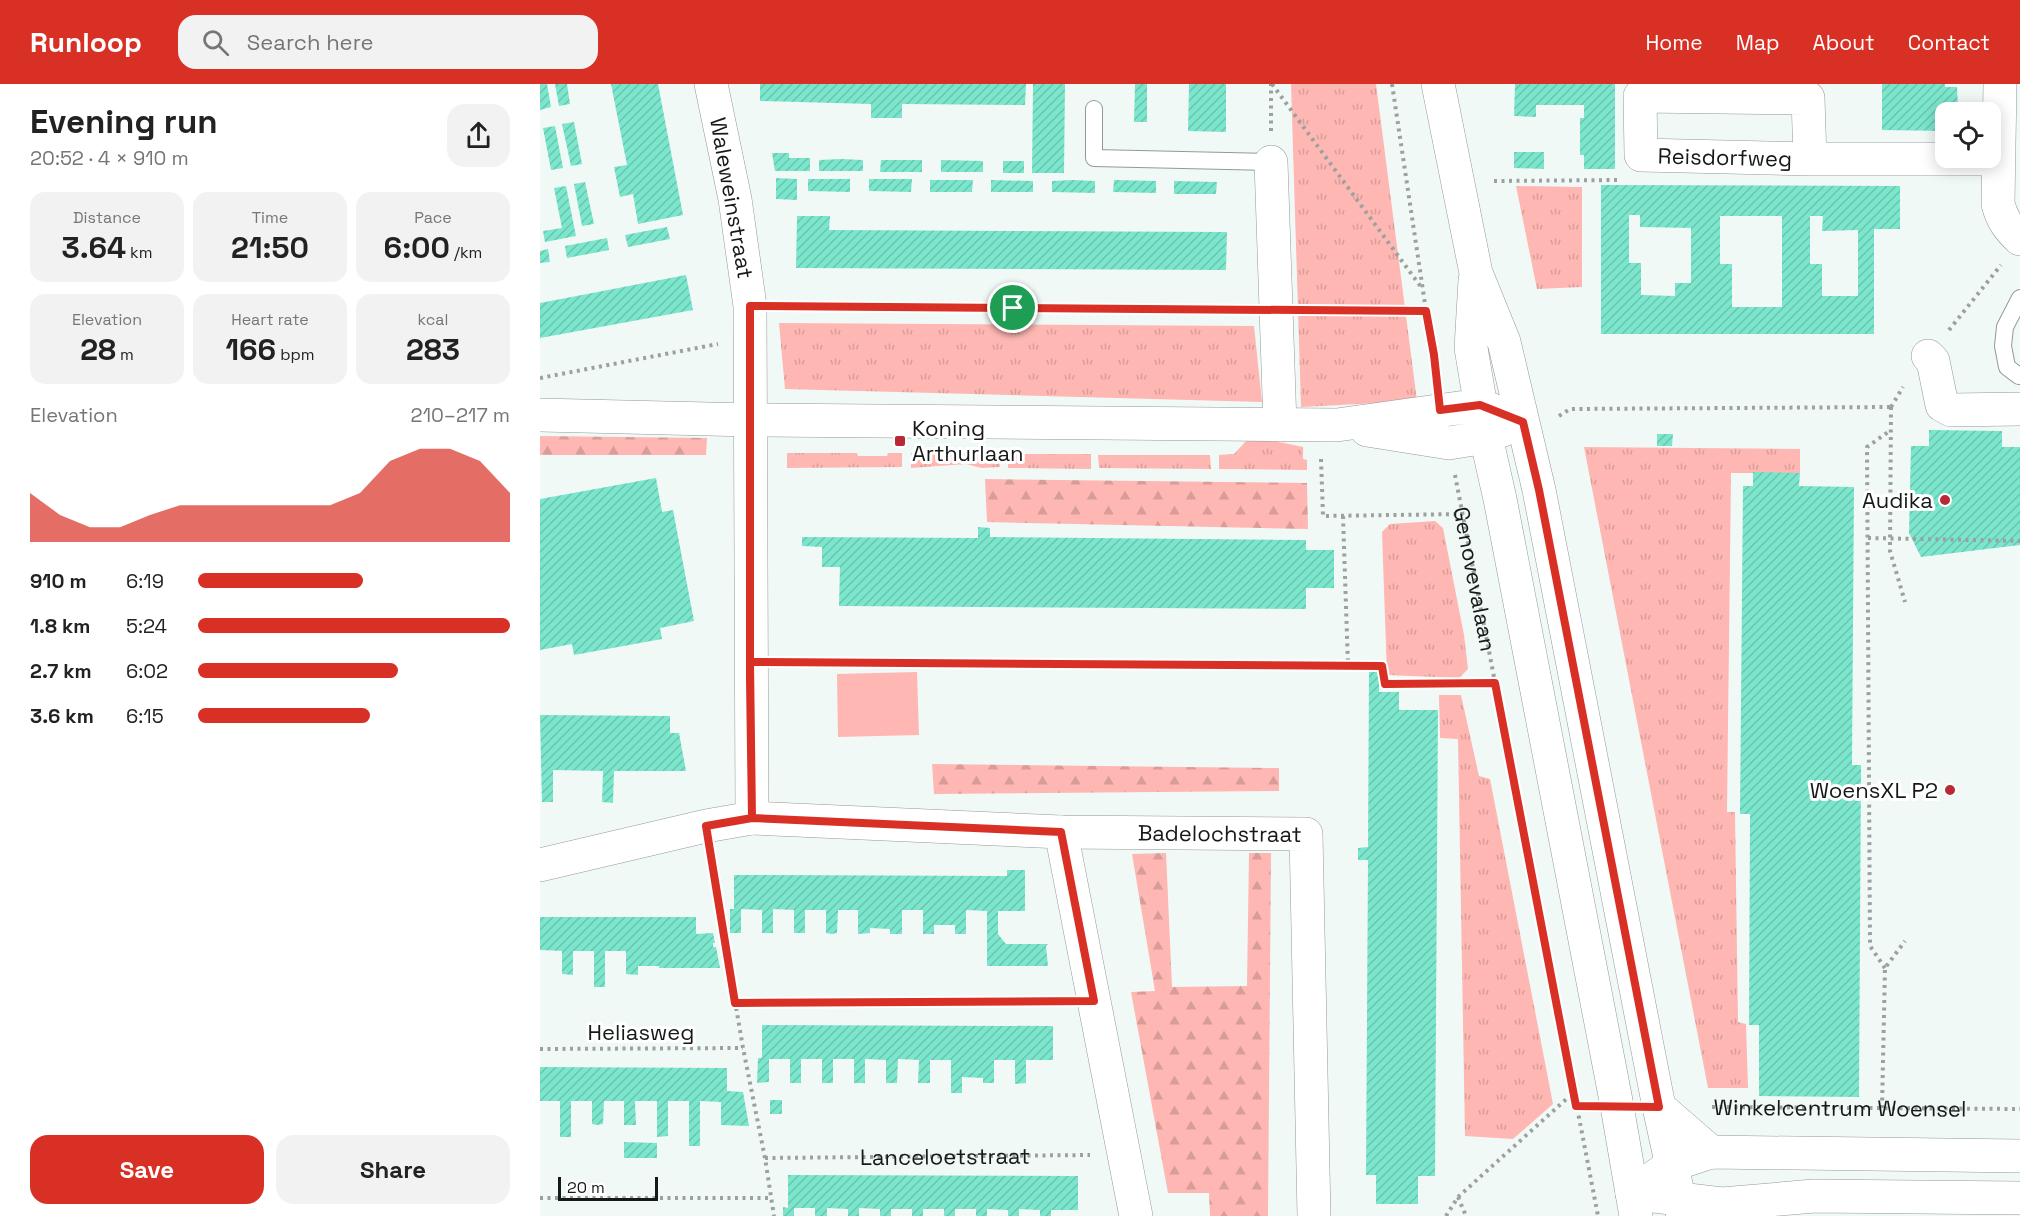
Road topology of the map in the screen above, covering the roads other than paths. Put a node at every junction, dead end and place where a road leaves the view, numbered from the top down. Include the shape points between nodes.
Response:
1 (711, 84) edge
2 (1438, 84) edge
3 (2000, 84) edge
4 (2000, 102) edge
5 (1094, 109) dead end
6 (1810, 159) junction
7 (1935, 159) edge
8 (1271, 162) joint
9 (1998, 168) edge
10 (2013, 249) edge
11 (1476, 273) junction
12 (2020, 298) edge
13 (1928, 356) road end
14 (2019, 376) edge
15 (1480, 405) junction
16 (2020, 409) edge
17 (540, 415) edge
18 (751, 420) junction
19 (1523, 422) junction
20 (1280, 425) junction
21 (1329, 425) junction
22 (1486, 437) junction
23 (752, 818) junction
24 (1061, 832) junction
25 (540, 865) edge
26 (1659, 1107) junction
27 (1711, 1152) junction
28 (2020, 1156) edge
29 (1671, 1165) junction
30 (2020, 1198) edge
31 (1634, 1205) edge
32 (1681, 1208) edge
33 (1721, 1210) edge
34 (1136, 1216) edge
35 (1314, 1216) edge

1 - 18 street, Waleweinstraat via 735,199 750,322
2 - 11 street, Genovevalaan
3 - 4 street
5 - 8 lane via 1094,158
6 - 6 street, Reisdorfweg via 1641,155 1640,96 1808,98
6 - 7 street, Reisdorfweg
8 - 20 street
9 - 10 street via 1998,204 2011,231
11 - 15 street, Genovevalaan via 1471,348
11 - 19 street, Genovevalaan via 1504,342
12 - 14 lane via 2005,327 2003,346 2007,367
13 - 16 street via 1933,361 1942,405 1951,410
15 - 19 street
15 - 21 street
15 - 22 street, Genovevalaan
17 - 18 street
18 - 20 street
18 - 23 street, Waleweinstraat
19 - 22 street
19 - 26 street, Genovevalaan
20 - 21 street
21 - 22 street via 1449,443
22 - 31 street, Genovevalaan
23 - 24 street, Badelochstraat
23 - 25 street, Badelochstraat
24 - 34 street
24 - 35 street, Badelochstraat via 1306,834
26 - 27 street, Winkelcentrum Woensel
26 - 29 street, Genovevalaan
27 - 28 street, Winkelcentrum Woensel
27 - 29 street, Winkelcentrum Woensel
29 - 31 street, Winkelcentrum Woensel
29 - 32 street, Genovevalaan
30 - 33 street via 1814,1196
31 - 32 street
32 - 33 street

